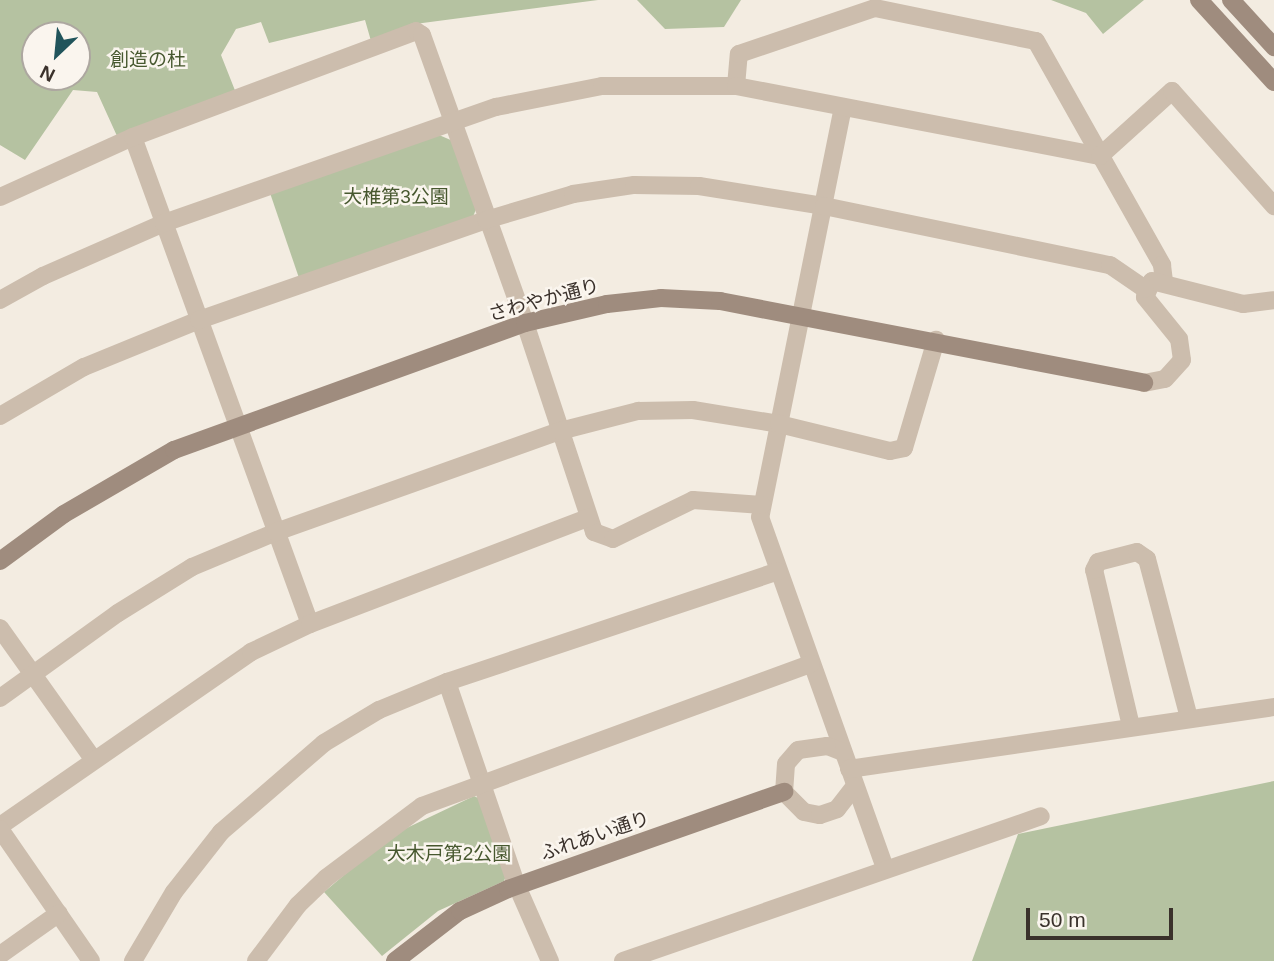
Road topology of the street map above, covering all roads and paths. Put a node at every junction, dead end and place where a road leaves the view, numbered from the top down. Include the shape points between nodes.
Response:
1 (1199, 0) edge
2 (1231, 0) edge
3 (1274, 47) edge
4 (1274, 82) edge
5 (736, 86) junction
6 (843, 107) junction
7 (452, 123) junction
8 (133, 137) junction
9 (1101, 156) junction
10 (0, 197) edge
11 (824, 206) junction
12 (1274, 206) edge
13 (486, 220) junction
14 (164, 223) junction
15 (1164, 281) junction
16 (1145, 289) junction
17 (0, 300) edge
18 (1274, 300) edge
19 (803, 316) junction
20 (199, 320) junction
21 (525, 323) junction
22 (936, 340) junction
23 (0, 416) edge
24 (779, 424) junction
25 (237, 425) junction
26 (560, 431) junction
27 (762, 505) junction
28 (588, 518) junction
29 (275, 532) junction
30 (0, 561) edge
31 (778, 571) junction
32 (310, 624) junction
33 (0, 628) edge
34 (811, 664) junction
35 (33, 674) junction
36 (447, 682) junction
37 (0, 698) edge
38 (1274, 707) edge
39 (1189, 718) junction
40 (1131, 726) junction
41 (843, 752) junction
42 (93, 758) junction
43 (852, 778) junction
44 (483, 781) junction
45 (784, 793) junction
46 (1041, 816) dead end
47 (0, 827) edge
48 (885, 869) junction
49 (517, 886) junction
50 (59, 914) junction
51 (0, 955) edge
52 (91, 961) edge
53 (133, 961) edge
54 (256, 961) edge
55 (395, 961) edge
56 (550, 961) edge
57 (623, 961) edge

1 - 4 street
2 - 3 street
5 - 6 street
5 - 7 street via 603,86 545,94
5 - 9 street via 739,54 875,8 1036,41
6 - 9 street
6 - 11 street
7 - 8 street via 422,35 416,31
7 - 13 street
7 - 14 street
8 - 10 street
8 - 14 street
9 - 12 street via 1172,91
9 - 15 street via 1162,265
11 - 13 street via 699,186 634,184 573,194
11 - 16 street via 1110,265
11 - 19 street
13 - 20 street
13 - 21 street
14 - 17 street
14 - 20 street
15 - 16 street via 1152,281
15 - 18 street via 1243,304
16 - 22 street, さわやか通り via 1145,298 1179,339 1182,360 1164,379 1144,383
19 - 21 street, さわやか通り via 720,301 662,298 607,304
19 - 22 street, さわやか通り
19 - 24 street
20 - 23 street via 84,367
20 - 25 street
21 - 25 street, さわやか通り
21 - 26 street
22 - 24 street via 904,448 890,452
24 - 26 street via 693,410 638,411
24 - 27 street
25 - 29 street
25 - 30 street, さわやか通り via 174,450 117,481
26 - 28 street
26 - 29 street
27 - 28 street via 692,500 613,539 594,532
27 - 31 street via 760,517
28 - 32 street
29 - 32 street
29 - 35 street via 192,567
31 - 34 street
31 - 36 street
32 - 42 street via 231,665
33 - 35 street
34 - 41 street
34 - 44 street
35 - 37 street
35 - 42 street
36 - 44 street
36 - 53 street via 379,710 335,736 268,788 221,832 174,892
38 - 39 street
39 - 40 street
39 - 40 street via 1147,559 1137,552 1098,562 1094,570
40 - 43 street
41 - 43 street
41 - 45 street via 827,746 798,750 786,764
42 - 47 street
43 - 45 street via 837,809 820,815 804,812
43 - 48 street
44 - 49 street
44 - 54 street via 422,806 372,840 298,905
45 - 49 street, ふれあい通り
46 - 48 street
47 - 50 street
48 - 57 street
49 - 55 street, ふれあい通り via 460,911
49 - 56 street
50 - 51 street
50 - 52 street

